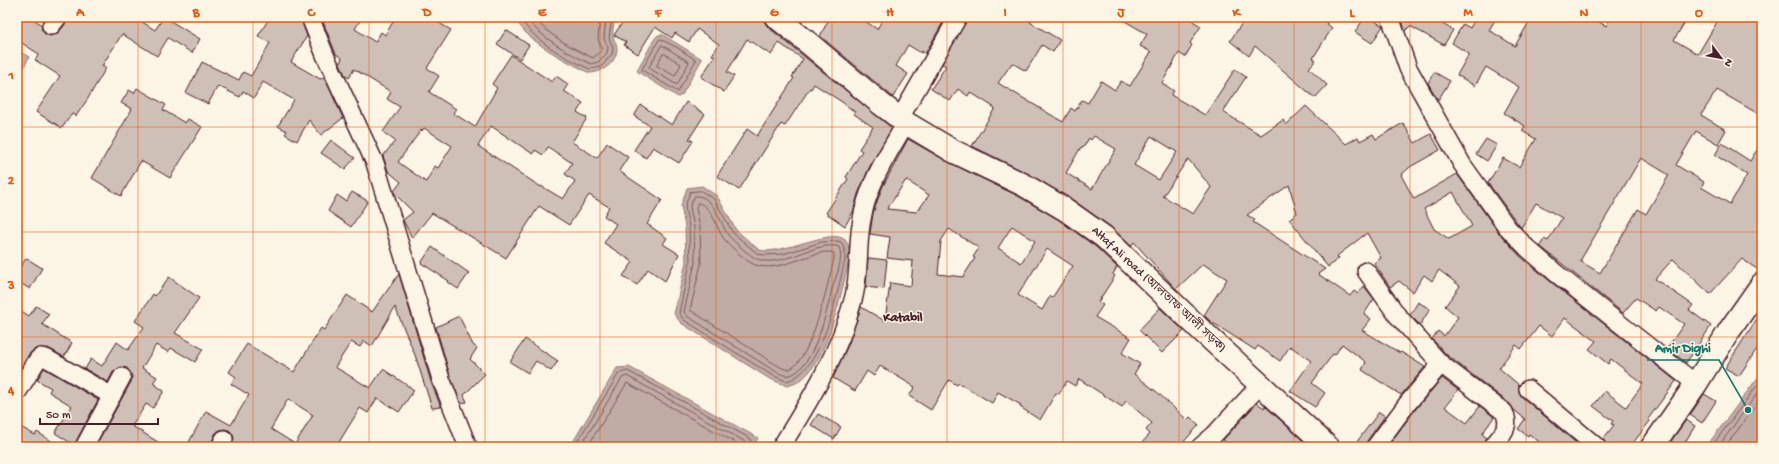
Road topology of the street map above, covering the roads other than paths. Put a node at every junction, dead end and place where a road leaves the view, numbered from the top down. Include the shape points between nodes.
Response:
1 (310, 17) edge
2 (776, 17) edge
3 (958, 17) edge
4 (1390, 17) edge
5 (903, 121) junction
6 (1366, 271) dead end
7 (1762, 284) edge
8 (1441, 364) junction
9 (122, 377) dead end
10 (1261, 384) junction
11 (1696, 384) junction
12 (1528, 389) dead end
13 (17, 393) edge
14 (112, 396) junction
15 (84, 447) edge
16 (468, 447) edge
17 (781, 447) edge
18 (1200, 447) edge
19 (1328, 447) edge
20 (1375, 447) edge
21 (1492, 447) edge
22 (1597, 447) edge
23 (1652, 447) edge

1 - 16 street via 375,163 441,379
2 - 5 main road, Altaf Ali road (আলতাফ আলী সড়ক)
3 - 5 street
4 - 11 street via 1392,28 1412,74 1462,164 1507,227 1557,274
5 - 10 main road, Altaf Ali road (আলতাফ আলী সড়ক) via 954,151 1024,185 1088,225 1125,256
5 - 17 street via 868,196 861,224 854,300 835,352 812,397
6 - 8 street via 1398,315
7 - 11 main road
8 - 20 street
8 - 21 street via 1504,412 1508,419 1506,429
9 - 14 street
10 - 18 street
10 - 19 main road, Altaf Ali road (আলতাফ আলী সড়ক)
11 - 23 main road
12 - 22 street
13 - 14 street via 41,357
14 - 15 street

